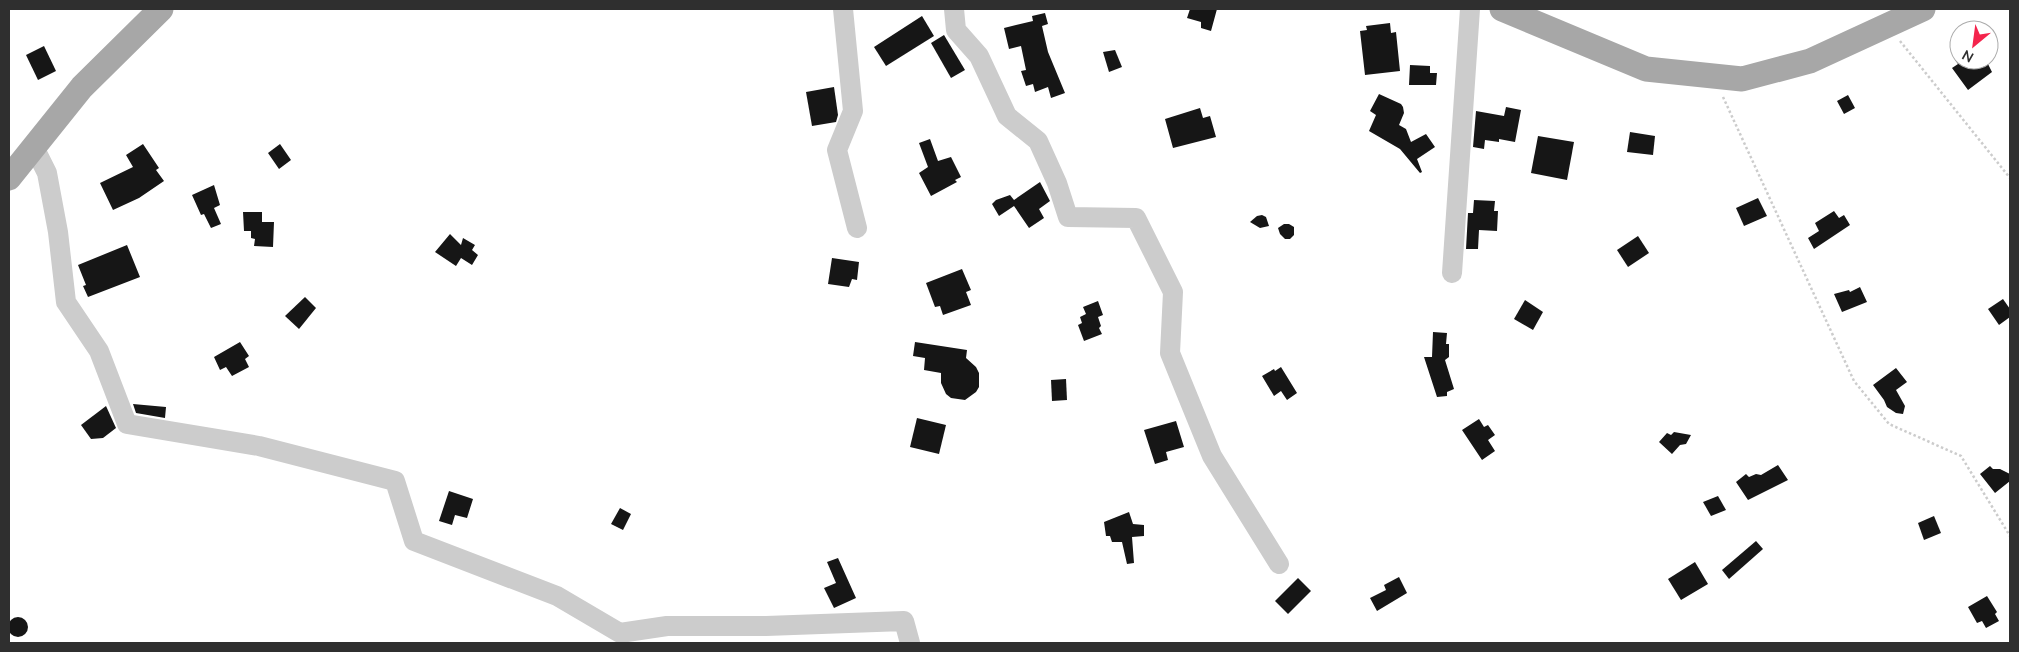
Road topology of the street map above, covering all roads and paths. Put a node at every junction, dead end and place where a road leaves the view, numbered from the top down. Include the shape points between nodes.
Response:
1 (161, 9) edge
2 (844, 9) edge
3 (954, 9) edge
4 (1470, 9) edge
5 (1502, 9) edge
6 (1923, 9) edge
7 (1887, 25) junction
8 (1714, 77) junction
9 (34, 147) junction
10 (9, 178) edge
11 (2010, 178) edge
12 (857, 228) dead end
13 (1452, 273) dead end
14 (2010, 536) edge
15 (1279, 564) dead end
16 (910, 643) edge

1 - 9 main road via 82,87
2 - 12 street via 853,111 837,150
3 - 15 street via 956,30 979,56 1008,116 1038,141 1058,183 1068,217 1136,218 1173,292 1170,353 1212,456
4 - 13 street
5 - 8 main road via 1646,68
6 - 7 main road
7 - 8 main road via 1810,61 1742,80
7 - 11 path
8 - 14 path via 1854,381 1889,424 1961,456
9 - 10 main road
9 - 16 street via 47,173 66,302 99,351 127,424 260,446 395,481 414,541 556,596 620,633 667,626 904,621

